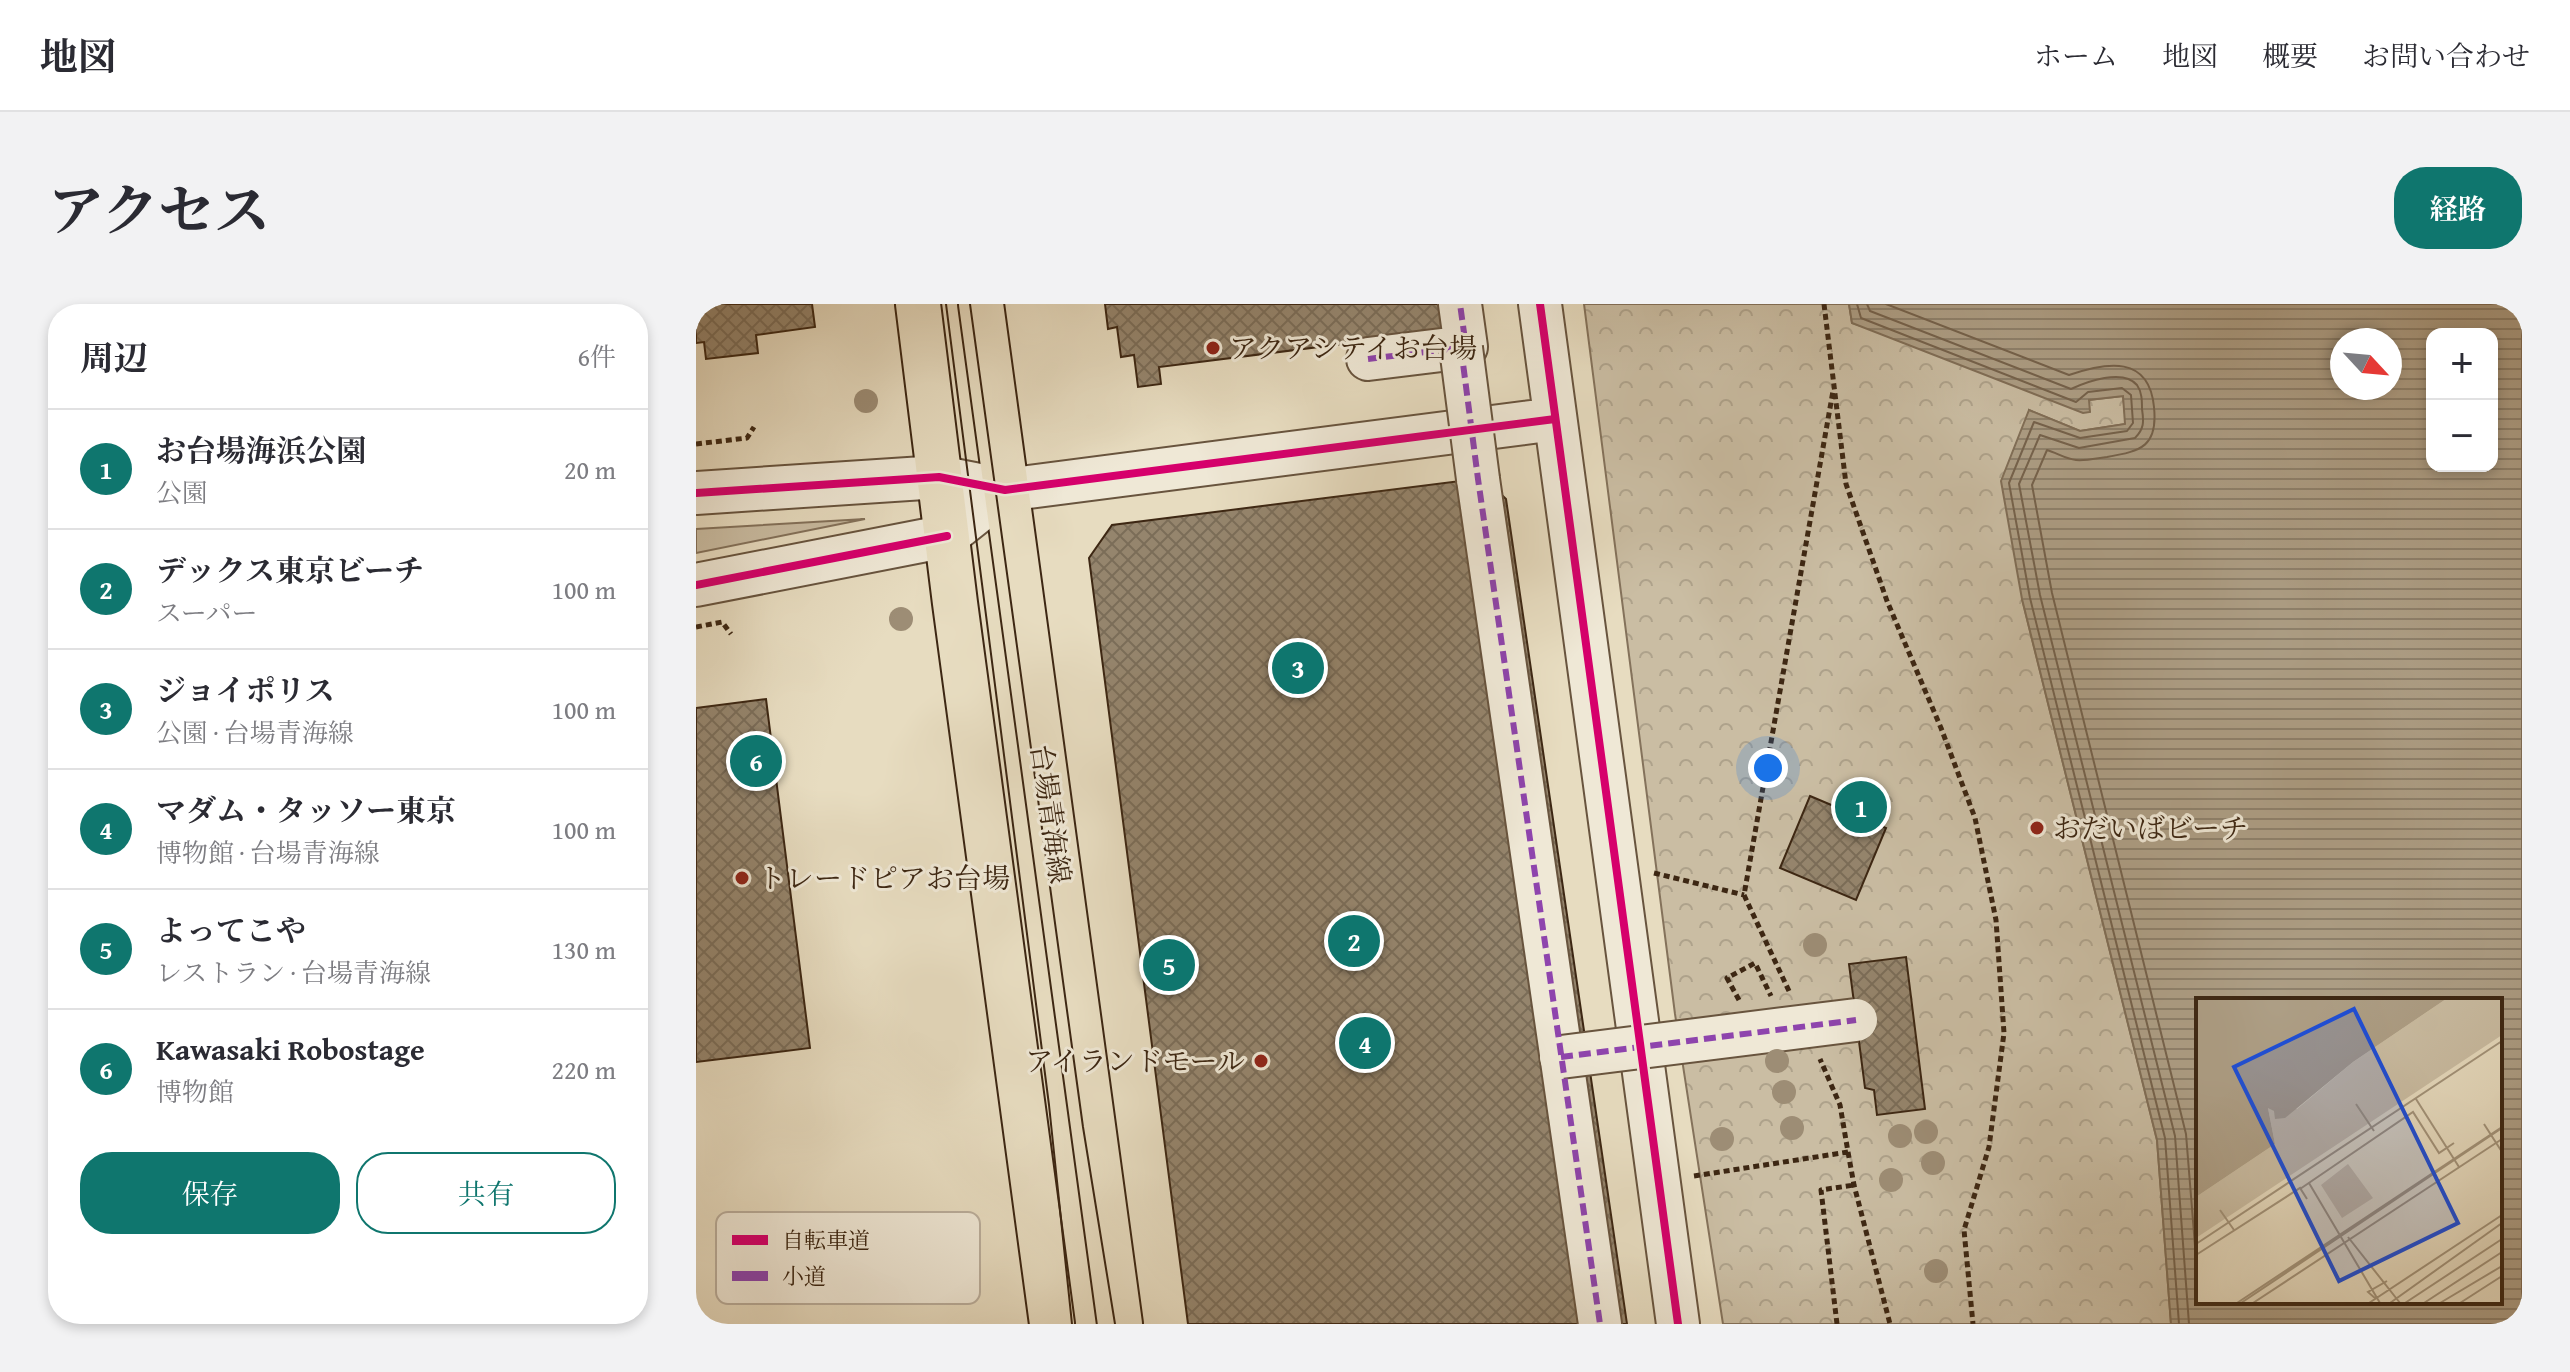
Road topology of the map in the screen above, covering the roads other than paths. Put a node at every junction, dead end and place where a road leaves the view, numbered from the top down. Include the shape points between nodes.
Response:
1 (918, 304) edge
2 (981, 304) edge
3 (1460, 304) edge
4 (1540, 304) edge
5 (1461, 348) junction
6 (1368, 359) dead end
7 (1555, 419) junction
8 (939, 477) junction
9 (1005, 490) junction
10 (696, 493) edge
11 (947, 536) junction
12 (696, 585) edge
13 (1856, 1020) dead end
14 (1561, 1057) junction
15 (1052, 1324) edge
16 (1120, 1324) edge
17 (1600, 1324) edge
18 (1678, 1324) edge

1 - 8 main road
2 - 9 main road, 台場青海線
3 - 5 street via 1466,347
4 - 7 street
5 - 6 street
5 - 14 street, bridge
7 - 9 street
7 - 18 street
8 - 9 street
8 - 10 street
8 - 11 main road
9 - 11 street
9 - 16 main road, 台場青海線
11 - 12 street
11 - 15 main road
13 - 14 street, bridge
14 - 17 street

